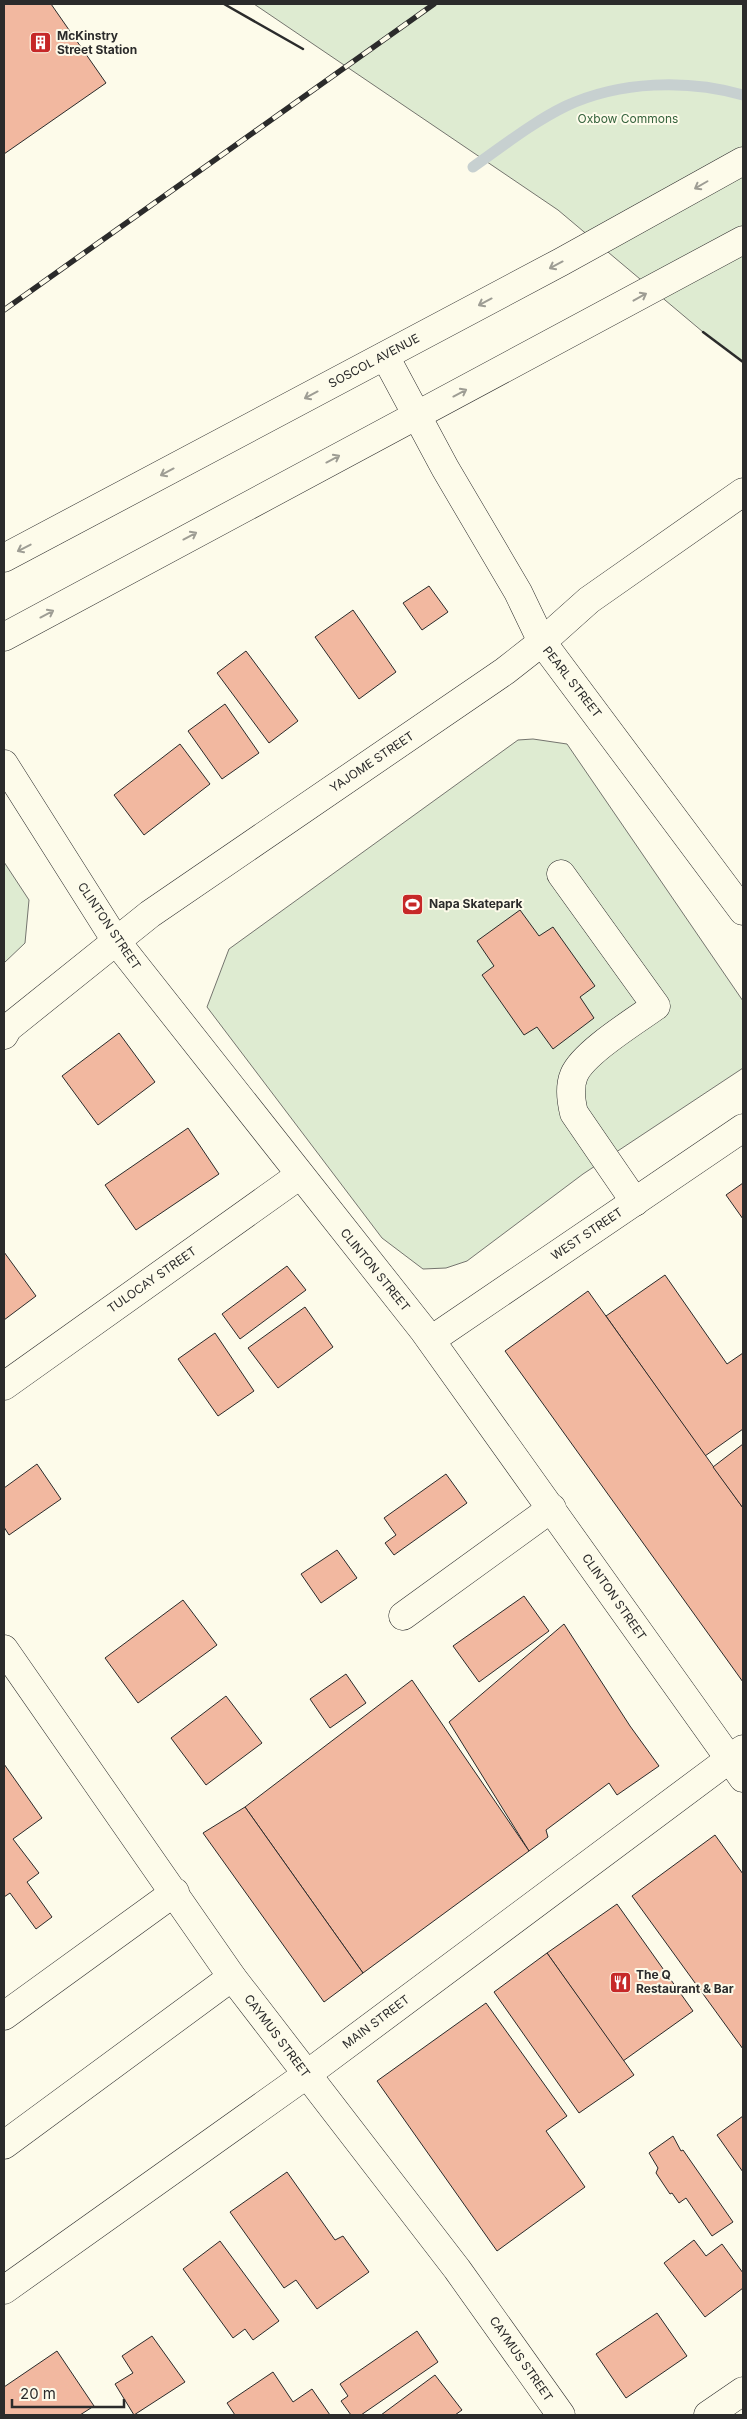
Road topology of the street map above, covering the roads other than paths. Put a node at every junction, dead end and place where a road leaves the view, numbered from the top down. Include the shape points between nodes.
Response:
1 (743, 161) edge
2 (743, 240) edge
3 (385, 356) junction
4 (417, 416) junction
5 (743, 492) edge
6 (4, 558) edge
7 (4, 637) edge
8 (542, 642) junction
9 (4, 764) edge
10 (561, 874) dead end
11 (743, 911) edge
12 (116, 941) junction
13 (4, 1035) edge
14 (743, 1128) edge
15 (300, 1175) junction
16 (635, 1202) junction
17 (431, 1340) junction
18 (4, 1386) edge
19 (552, 1508) junction
20 (403, 1616) dead end
21 (4, 1649) edge
22 (739, 1762) edge
23 (175, 1892) junction
24 (232, 1977) junction
25 (4, 2016) edge
26 (306, 2075) junction
27 (4, 2145) edge
28 (4, 2290) edge
29 (743, 2391) edge
30 (561, 2415) edge
31 (708, 2415) edge

1 -> 3 street, SOSCOL AVENUE
4 -> 2 street
3 - 4 street, PEARL STREET
3 -> 6 street, SOSCOL AVENUE
7 -> 4 street
4 - 8 street, PEARL STREET via 518,592
5 - 8 street, YAJOME STREET via 589,600
8 - 11 street, PEARL STREET
8 - 12 street, YAJOME STREET
9 - 12 street, CLINTON STREET
10 - 16 street via 656,1006 582,1062 573,1076 570,1096 574,1114
12 - 13 street, YAJOME STREET via 8,1028
12 - 15 street, CLINTON STREET
14 - 16 street, WEST STREET
15 - 17 street, CLINTON STREET
15 - 18 street, TULOCAY STREET
16 - 17 street, WEST STREET
17 - 19 street, CLINTON STREET
19 - 20 street
19 - 22 street, CLINTON STREET
21 - 23 street, CAYMUS STREET
22 - 26 street, MAIN STREET
23 - 24 street, CAYMUS STREET
23 - 25 street
24 - 26 street, CAYMUS STREET
24 - 27 street
26 - 28 street, MAIN STREET
26 - 30 street, CAYMUS STREET via 457,2269
29 - 31 street

